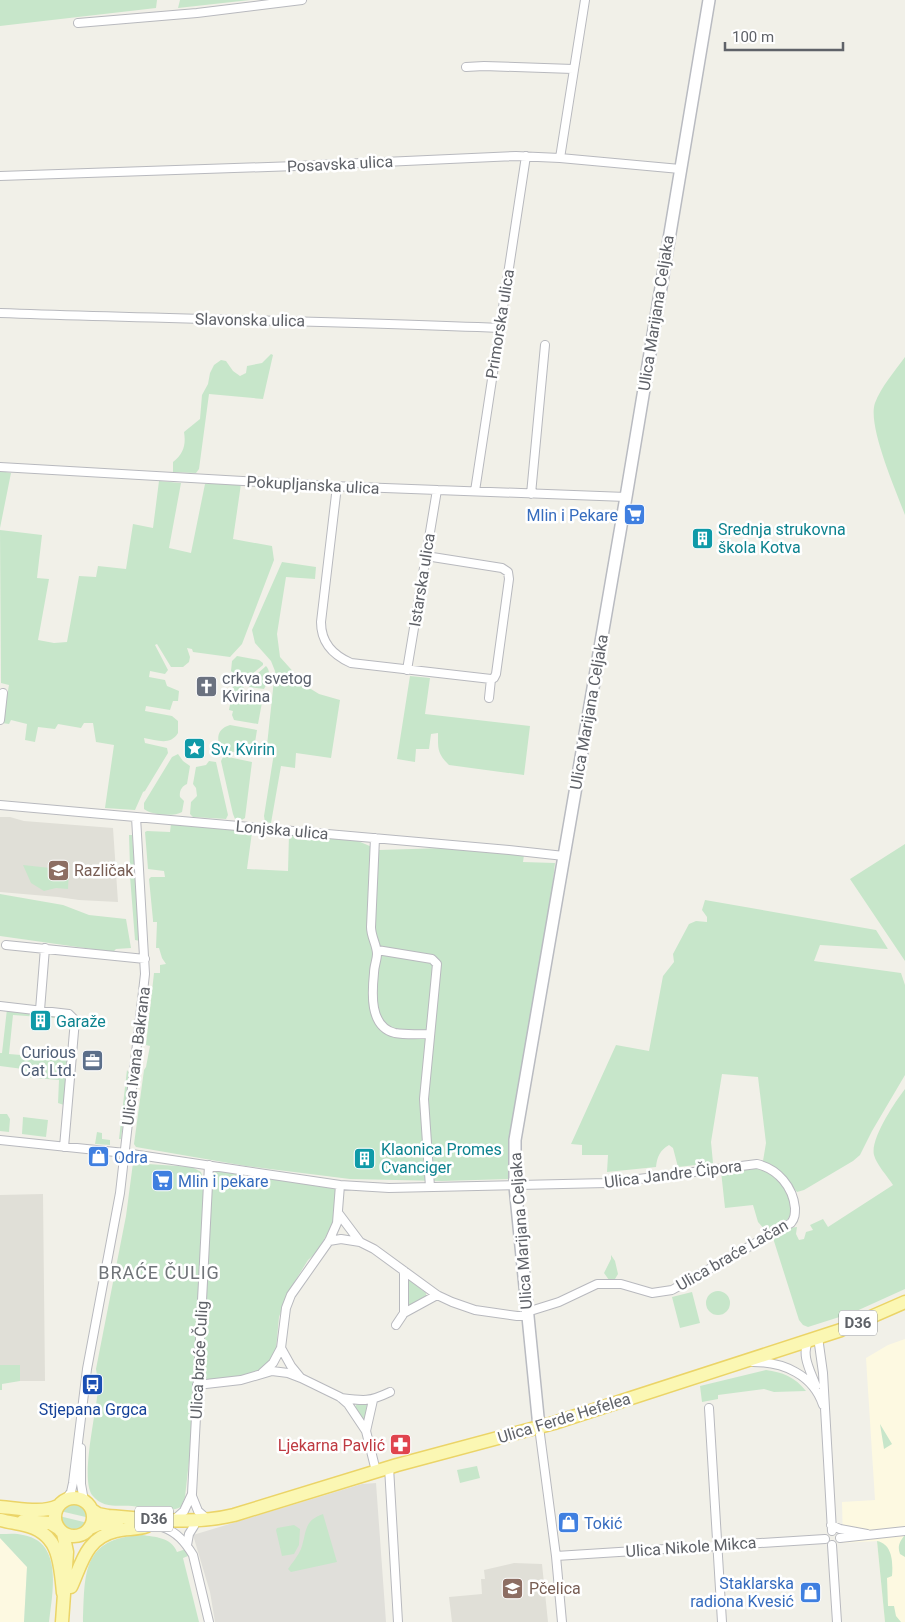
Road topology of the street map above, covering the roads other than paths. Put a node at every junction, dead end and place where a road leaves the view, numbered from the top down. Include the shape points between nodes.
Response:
1 (302, 0) edge
2 (585, 0) edge
3 (709, 0) edge
4 (78, 23) dead end
5 (466, 67) dead end
6 (573, 69) junction
7 (526, 156) junction
8 (560, 158) junction
9 (680, 169) junction
10 (0, 176) edge
11 (0, 313) edge
12 (500, 328) junction
13 (545, 345) dead end
14 (0, 467) edge
15 (337, 486) junction
16 (437, 490) junction
17 (475, 491) junction
18 (531, 494) junction
19 (626, 497) junction
20 (426, 556) junction
21 (407, 670) junction
22 (491, 679) junction
23 (3, 693) dead end
24 (490, 698) dead end
25 (0, 720) edge
26 (0, 805) edge
27 (136, 817) junction
28 (375, 838) junction
29 (564, 856) junction
30 (6, 945) dead end
31 (45, 948) junction
32 (377, 950) junction
33 (145, 959) junction
34 (0, 1006) edge
35 (40, 1010) junction
36 (430, 1034) junction
37 (0, 1140) edge
38 (64, 1147) junction
39 (125, 1153) junction
40 (209, 1165) junction
41 (340, 1185) junction
42 (515, 1186) junction
43 (430, 1187) junction
44 (339, 1214) junction
45 (794, 1219) joint
46 (329, 1241) junction
47 (360, 1242) junction
48 (404, 1271) junction
49 (437, 1295) junction
50 (905, 1302) edge
51 (404, 1313) junction
52 (527, 1314) junction
53 (396, 1325) dead end
54 (813, 1339) junction
55 (280, 1348) junction
56 (742, 1363) junction
57 (262, 1373) junction
58 (302, 1378) junction
59 (198, 1385) junction
60 (390, 1392) dead end
61 (818, 1393) junction
62 (340, 1397) junction
63 (373, 1400) junction
64 (709, 1408) dead end
65 (825, 1409) junction
66 (540, 1427) junction
67 (366, 1431) junction
68 (80, 1436) junction
69 (389, 1467) junction
70 (376, 1471) junction
71 (192, 1494) junction
72 (62, 1503) junction
73 (88, 1506) junction
74 (0, 1507) edge
75 (212, 1518) junction
76 (0, 1520) edge
77 (167, 1524) junction
78 (147, 1526) junction
79 (194, 1526) junction
80 (831, 1528) junction
81 (60, 1531) junction
82 (905, 1531) edge
83 (86, 1532) junction
84 (871, 1535) junction
85 (840, 1538) junction
86 (825, 1539) junction
87 (187, 1545) junction
88 (832, 1545) junction
89 (717, 1546) junction
90 (556, 1556) junction
91 (67, 1590) junction
92 (64, 1622) edge
93 (209, 1622) edge
94 (398, 1622) edge
95 (562, 1622) edge
96 (722, 1622) edge
97 (836, 1622) edge

1 - 4 street
2 - 6 street
3 - 9 main road, Ulica Marijana Celjaka
5 - 6 street
6 - 8 street
7 - 8 street, Posavska ulica
7 - 10 street, Posavska ulica
7 - 12 street, Primorska ulica
8 - 9 street, Posavska ulica
9 - 19 main road, Ulica Marijana Celjaka
11 - 12 street, Slavonska ulica
12 - 17 street, Primorska ulica
13 - 18 street
14 - 15 street, Pokupljanska ulica
15 - 16 street, Pokupljanska ulica
15 - 21 street via 322,633 331,650 340,658 352,663
16 - 17 street, Pokupljanska ulica
16 - 20 street, Istarska ulica
17 - 18 street, Pokupljanska ulica
18 - 19 street, Pokupljanska ulica
19 - 29 main road, Ulica Marijana Celjaka
20 - 21 street, Istarska ulica
20 - 22 street via 502,568 508,572 496,674
21 - 22 street
22 - 24 street
23 - 25 street
26 - 27 street, Lonjska ulica
27 - 28 street, Lonjska ulica
27 - 33 street, Ulica Ivana Bakrana
28 - 29 street, Lonjska ulica
28 - 32 street via 371,927
29 - 42 main road, Ulica Marijana Celjaka via 515,1140
30 - 31 street
31 - 33 street
31 - 35 street
32 - 36 street via 372,995 380,1023 394,1033
32 - 36 street via 436,961
33 - 39 street, Ulica Ivana Bakrana
34 - 35 street
35 - 38 street via 69,1014 75,1020
36 - 43 street via 424,1098
37 - 38 street, Ulica Jandre Čipora
38 - 39 street, Ulica Jandre Čipora
39 - 40 street, Ulica Jandre Čipora
39 - 68 street, Ulica Ivana Bakrana via 86,1378
40 - 41 street, Ulica Jandre Čipora
40 - 59 street, Ulica braće Čulig
41 - 43 street, Ulica Jandre Čipora
41 - 44 street
42 - 43 street, Ulica Jandre Čipora
42 - 45 street, Ulica Jandre Čipora via 613,1182 757,1164 773,1171 788,1187 794,1200
42 - 52 main road, Ulica Marijana Celjaka
44 - 46 street
44 - 47 street
45 - 52 street, Ulica braće Lačan via 672,1290 652,1293 622,1284 597,1284
46 - 47 street
46 - 55 street via 291,1295
47 - 48 street
48 - 49 street
48 - 51 street
49 - 51 street
49 - 52 street via 476,1310 516,1316
50 - 54 main road, Ulica Ferde Hefelea / D36
51 - 53 street
52 - 66 main road, Ulica Marijana Celjaka
54 - 56 main road, Ulica Ferde Hefelea / D36
54 - 61 street via 805,1347
54 - 65 street via 822,1358
55 - 57 street via 273,1363
55 - 58 street
56 - 61 street via 765,1362 783,1366 806,1379
56 - 66 main road, Ulica Ferde Hefelea / D36
57 - 58 street via 281,1372
57 - 59 street via 242,1380
58 - 62 street
59 - 71 street, Ulica braće Čulig
60 - 63 street
61 - 65 street
62 - 63 street
62 - 67 street
63 - 67 street
64 - 89 street
65 - 80 street
66 - 69 main road, Ulica Ferde Hefelea / D36
66 - 90 street
67 - 70 street
68 - 72 street via 73,1483
68 - 73 street via 81,1484
69 - 70 main road, Ulica Ferde Hefelea / D36
69 - 94 street
70 - 75 main road, Ulica Ferde Hefelea / D36 via 251,1510
71 - 75 street via 195,1507
71 - 77 street, Ulica braće Čulig via 184,1511
72 - 73 main road, D36 via 76,1498
72 - 74 main road, D36 via 53,1509 41,1510
72 - 81 main road via 54,1517
73 - 77 main road, D36 via 98,1514
73 - 83 main road via 93,1517
75 - 77 main road, D36
75 - 79 main road, D36
76 - 81 main road, D36 via 45,1522 54,1524
76 - 91 main road via 34,1528 48,1537 60,1562
77 - 78 main road, D36
77 - 79 main road, D36
77 - 87 street
78 - 83 main road, D36 via 104,1524 94,1525
78 - 91 main road via 102,1535 84,1554
79 - 87 street
80 - 84 street
80 - 85 street
80 - 86 street
81 - 83 main road, D36 via 72,1536
81 - 91 main road via 67,1552
82 - 84 street
83 - 91 main road via 76,1546
84 - 85 street
85 - 88 street via 837,1544
86 - 88 street
86 - 89 street, Ulica Nikole Mikca
87 - 93 street via 193,1555
88 - 97 street
89 - 90 street, Ulica Nikole Mikca
89 - 96 street
90 - 95 street
91 - 92 main road

